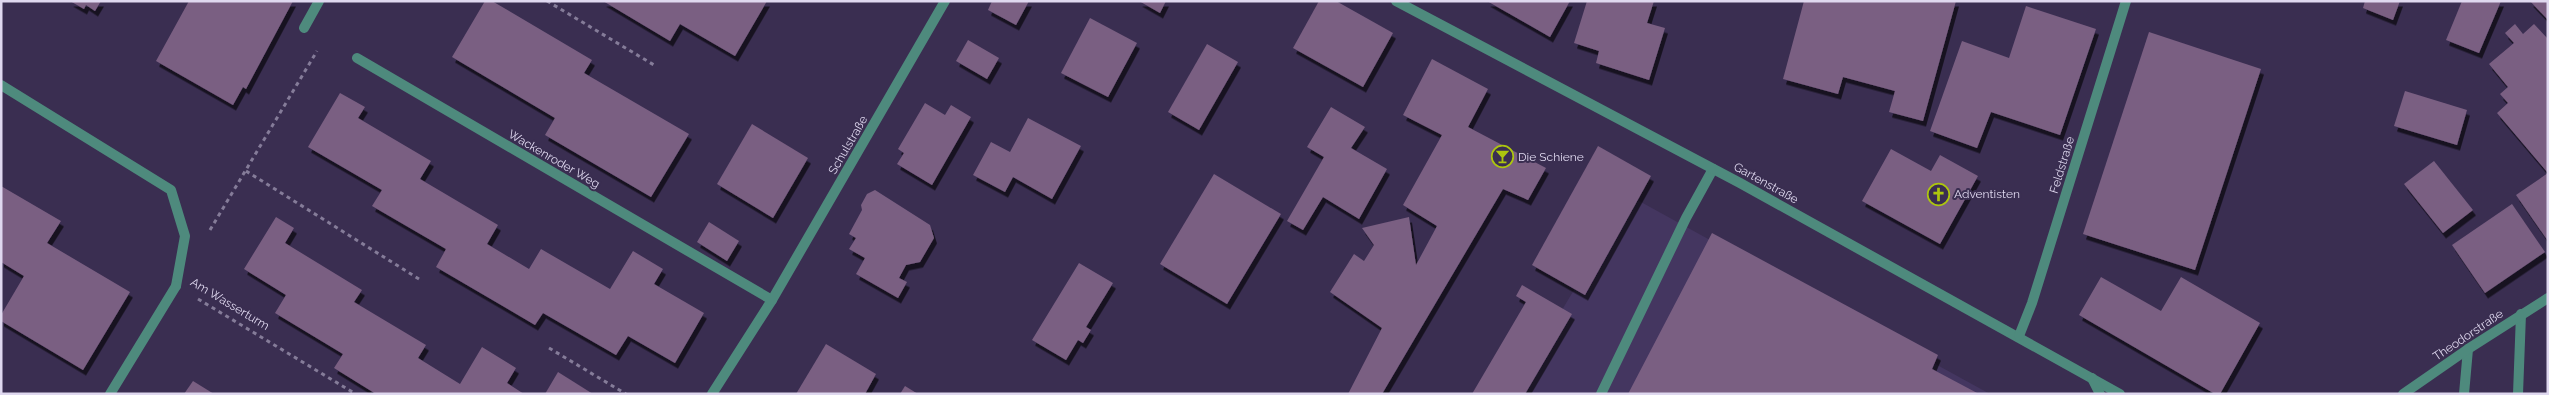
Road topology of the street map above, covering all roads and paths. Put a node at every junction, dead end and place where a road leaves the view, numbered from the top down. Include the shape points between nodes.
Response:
1 (319, 1) edge
2 (547, 1) edge
3 (945, 1) edge
4 (1396, 1) edge
5 (2126, 1) edge
6 (304, 28) joint
7 (357, 58) dead end
8 (654, 65) dead end
9 (1, 85) edge
10 (1713, 169) junction
11 (246, 171) junction
12 (206, 236) dead end
13 (419, 279) dead end
14 (176, 286) junction
15 (2548, 298) edge
16 (772, 300) junction
17 (2522, 314) junction
18 (2019, 336) junction
19 (549, 348) dead end
20 (2468, 349) junction
21 (2091, 377) junction
22 (2417, 389) edge
23 (354, 393) edge
24 (110, 394) edge
25 (626, 394) edge
26 (712, 394) edge
27 (1601, 394) edge
28 (2100, 394) edge
29 (2120, 394) edge
30 (2403, 394) edge
31 (2464, 394) edge
32 (2518, 394) edge

1 - 6 street
2 - 8 path
3 - 16 street, Schulstraße
4 - 10 street, Gartenstraße
5 - 18 street, Feldstraße
6 - 11 path via 324,39
7 - 16 street, Wackenroder Weg
9 - 14 street via 171,190 185,236
10 - 18 street, Gartenstraße
10 - 27 street
11 - 12 path
11 - 13 path
14 - 23 path, Am Wasserturm
14 - 24 street, Am Wasserturm
15 - 17 street, Theodorstraße
16 - 26 street, Schulstraße
17 - 20 street, Theodorstraße
17 - 32 street
18 - 21 street, Gartenstraße
19 - 25 path
20 - 22 street, Theodorstraße
20 - 31 street
21 - 28 street
21 - 29 street, Gartenstraße
22 - 30 street, Theodorstraße

